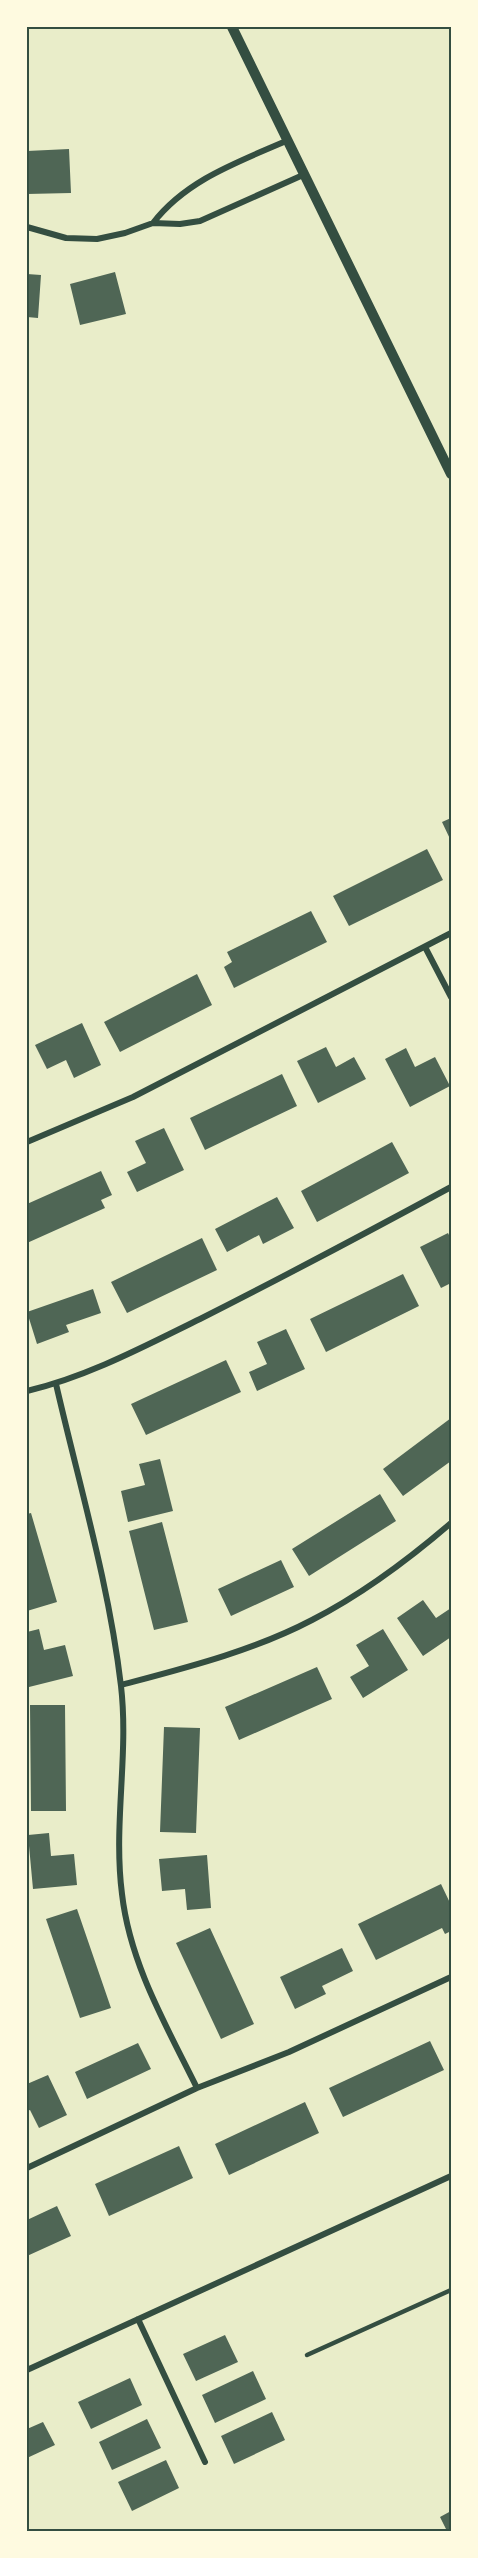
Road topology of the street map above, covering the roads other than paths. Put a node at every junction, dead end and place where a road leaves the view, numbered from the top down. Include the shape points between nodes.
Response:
1 (232, 27) edge
2 (286, 141) junction
3 (303, 175) junction
4 (153, 222) junction
5 (27, 227) edge
6 (451, 474) edge
7 (451, 933) edge
8 (425, 947) junction
9 (451, 997) edge
10 (27, 1143) edge
11 (451, 1187) edge
12 (56, 1384) junction
13 (27, 1391) edge
14 (451, 1523) edge
15 (121, 1685) junction
16 (451, 1977) edge
17 (197, 2088) junction
18 (27, 2168) edge
19 (451, 2176) edge
20 (451, 2290) edge
21 (138, 2319) junction
22 (307, 2355) dead end
23 (27, 2370) edge
24 (205, 2462) dead end

1 - 2 street
2 - 3 street
2 - 4 street via 205,177 165,207
3 - 4 street via 200,220 180,224
3 - 6 street
4 - 5 street via 98,239 66,238
7 - 8 street
8 - 9 street
8 - 10 street via 133,1097
11 - 12 street via 161,1338
12 - 13 street
12 - 15 street via 102,1579
14 - 15 street via 405,1563 312,1621 212,1661
15 - 17 street via 125,1726 120,1852 128,1933 145,1983
16 - 17 street via 289,2052
17 - 18 street
19 - 21 street
20 - 22 lane
21 - 23 street
21 - 24 street

